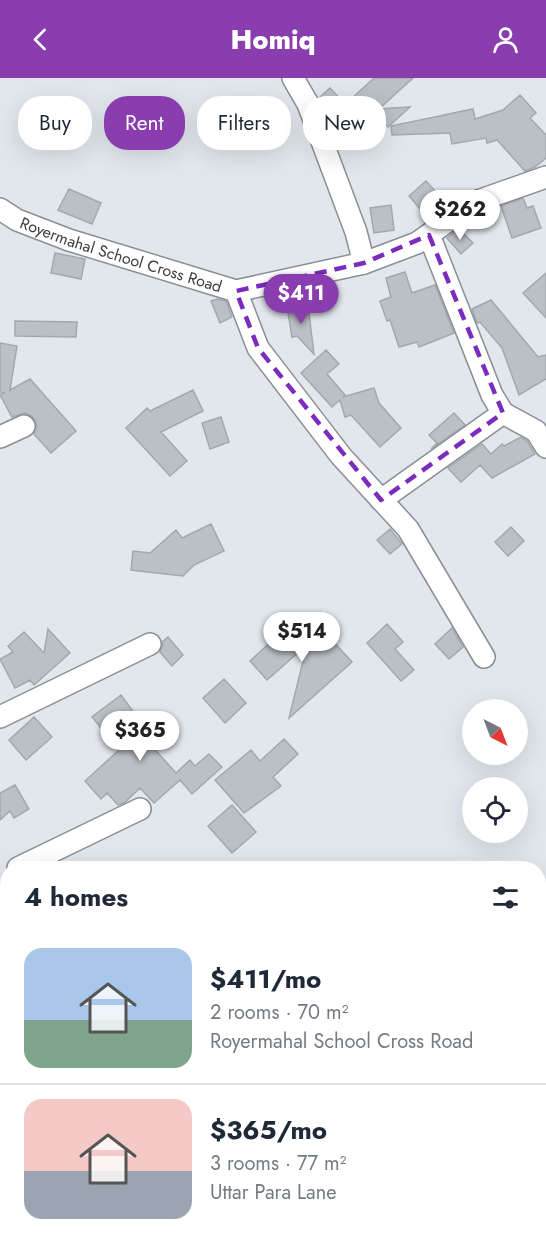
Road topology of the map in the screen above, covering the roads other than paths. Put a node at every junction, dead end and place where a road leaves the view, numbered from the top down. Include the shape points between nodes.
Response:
1 (293, 78) edge
2 (546, 177) edge
3 (0, 209) edge
4 (429, 235) junction
5 (364, 263) junction
6 (236, 291) junction
7 (503, 413) junction
8 (24, 426) dead end
9 (0, 437) edge
10 (546, 447) edge
11 (381, 500) junction
12 (150, 644) dead end
13 (484, 657) dead end
14 (0, 717) edge
15 (140, 809) dead end
16 (32, 861) edge

1 - 5 street via 308,104
2 - 4 street, Royermahal School Cross Road via 475,202
3 - 6 street, Royermahal School Cross Road via 17,220 69,240
4 - 5 street, Royermahal School Cross Road
4 - 7 street
5 - 6 street, Royermahal School Cross Road
6 - 11 street via 258,348 341,456
7 - 10 street via 536,431
7 - 11 street
8 - 9 street
11 - 13 street via 408,529
12 - 14 street
15 - 16 street

